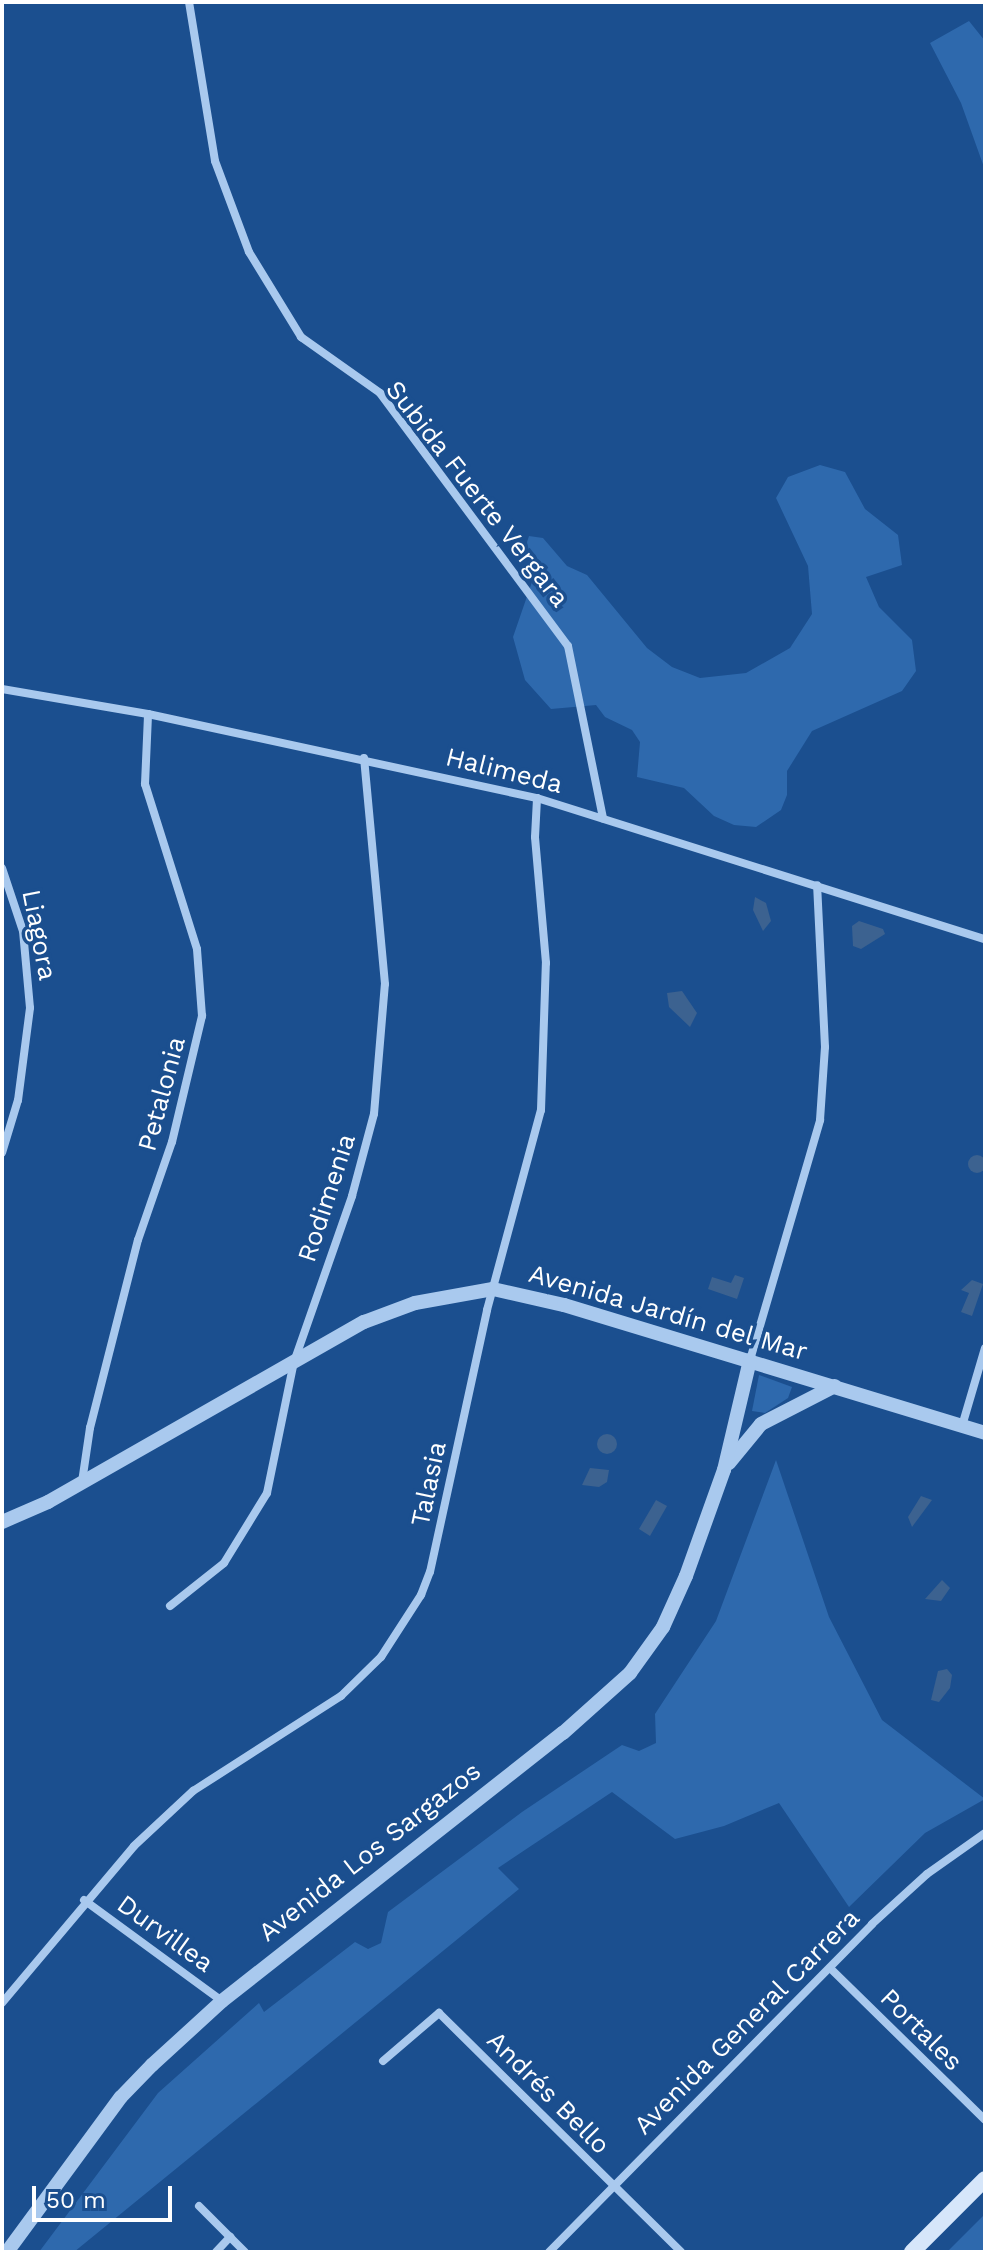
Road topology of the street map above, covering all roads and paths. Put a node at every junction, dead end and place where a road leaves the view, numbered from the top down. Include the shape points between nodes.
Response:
1 (189, 2) edge
2 (2, 689) edge
3 (148, 714) junction
4 (364, 758) junction
5 (537, 798) junction
6 (603, 818) junction
7 (2, 868) edge
8 (817, 885) junction
9 (985, 939) edge
10 (2, 1153) edge
11 (493, 1289) junction
12 (985, 1348) edge
13 (750, 1360) junction
14 (294, 1362) junction
15 (835, 1386) junction
16 (962, 1426) junction
17 (985, 1433) edge
18 (724, 1470) junction
19 (82, 1483) junction
20 (2, 1522) edge
21 (170, 1606) dead end
22 (985, 1833) edge
23 (84, 1900) junction
24 (830, 1968) junction
25 (222, 2001) junction
26 (2, 2003) edge
27 (383, 2061) dead end
28 (985, 2120) edge
29 (985, 2179) edge
30 (614, 2186) junction
31 (199, 2206) dead end
32 (230, 2237) junction
33 (7, 2252) edge
34 (216, 2252) edge
35 (245, 2252) edge
36 (549, 2252) edge
37 (681, 2252) edge
38 (912, 2252) edge

1 - 6 street, Subida Fuerte Vergara via 215,161 249,252 301,337 380,393 568,646
2 - 3 street, Halimeda
3 - 4 street, Halimeda
3 - 19 street, Petalonia via 145,784 197,949 202,1016 172,1142 138,1240 90,1428
4 - 5 street, Halimeda
4 - 14 street, Rodimenia via 383,939 381,1072 352,1196
5 - 6 street, Halimeda
5 - 11 street, Talasia via 546,1061 541,1110
6 - 8 street, Halimeda
7 - 10 street, Liagora via 23,931 30,1008 18,1100
8 - 9 street, Halimeda
8 - 13 street, Avenida Los Sargazos via 825,1047 820,1120
11 - 13 street, Avenida Jardín del Mar
11 - 14 street, Avenida Jardín del Mar via 390,1311
11 - 23 street, Talasia via 430,1572 397,1637 341,1696 193,1791
12 - 16 street
13 - 15 street, Avenida Jardín del Mar
13 - 18 street, Avenida Los Sargazos
14 - 19 street, Avenida Jardín del Mar
14 - 21 street, Rodimenia via 273,1474 259,1511 224,1563
15 - 16 street, Avenida Jardín del Mar
15 - 18 street, Avenida Los Sargazos via 761,1424
16 - 17 street, Avenida Jardín del Mar
18 - 25 street, Avenida Los Sargazos via 676,1602 630,1673 563,1733
19 - 20 street, Avenida Jardín del Mar
22 - 24 street, Avenida General Carrera via 908,1890
23 - 25 street, Durvillea
23 - 26 street, Talasia
24 - 28 street, Portales
24 - 30 street, Avenida General Carrera
25 - 33 street, Avenida Los Sargazos via 121,2097
27 - 30 street, Andrés Bello via 439,2013
29 - 38 main road
30 - 36 street, Avenida General Carrera
30 - 37 street, Andrés Bello
31 - 32 street
32 - 34 street
32 - 35 street

